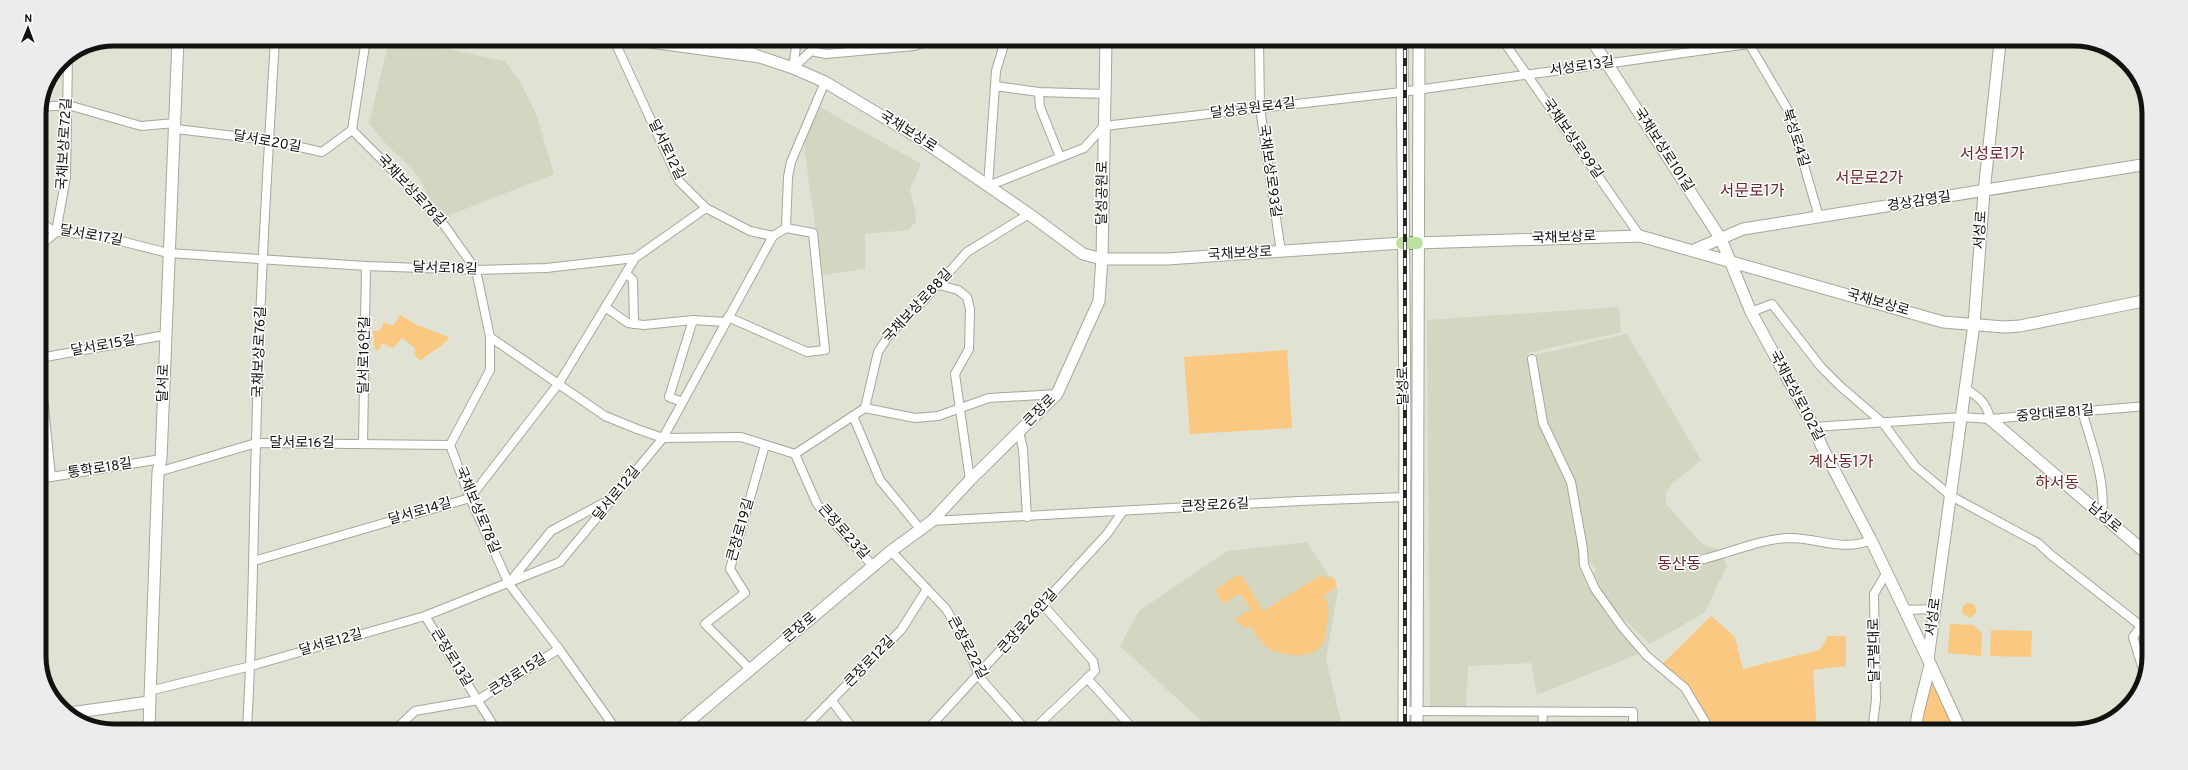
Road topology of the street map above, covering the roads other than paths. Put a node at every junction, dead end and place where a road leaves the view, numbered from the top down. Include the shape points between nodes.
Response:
1 (178, 46) edge
2 (275, 46) edge
3 (365, 46) edge
4 (617, 46) edge
5 (680, 46) edge
6 (742, 46) edge
7 (796, 46) edge
8 (914, 46) edge
9 (1004, 46) edge
10 (1106, 46) edge
11 (1259, 46) edge
12 (1402, 46) edge
13 (1419, 46) edge
14 (1507, 46) edge
15 (1596, 46) edge
16 (1729, 46) edge
17 (1751, 46) edge
18 (2000, 46) edge
19 (760, 57) junction
20 (68, 64) edge
21 (1607, 64) junction
22 (793, 68) junction
23 (1526, 75) junction
24 (825, 82) junction
25 (995, 86) junction
26 (1420, 89) junction
27 (1039, 92) junction
28 (1402, 92) junction
29 (1105, 94) junction
30 (47, 106) edge
31 (68, 106) junction
32 (1260, 108) junction
33 (175, 126) junction
34 (1104, 126) junction
35 (352, 130) junction
36 (269, 140) junction
37 (1060, 157) junction
38 (2142, 165) edge
39 (988, 186) junction
40 (1984, 192) junction
41 (706, 208) junction
42 (1029, 214) junction
43 (1819, 217) junction
44 (46, 226) edge
45 (786, 228) junction
46 (56, 232) junction
47 (773, 236) junction
48 (1640, 236) junction
49 (1721, 239) junction
50 (46, 241) edge
51 (1402, 243) junction
52 (1417, 243) junction
53 (1694, 250) junction
54 (1281, 252) junction
55 (168, 253) junction
56 (264, 258) junction
57 (635, 258) junction
58 (1102, 259) junction
59 (1729, 261) junction
60 (366, 266) junction
61 (476, 270) junction
62 (626, 273) junction
63 (939, 285) junction
64 (2142, 301) edge
65 (605, 307) junction
66 (1751, 312) junction
67 (693, 320) junction
68 (727, 320) junction
69 (634, 324) junction
70 (1974, 324) junction
71 (166, 335) junction
72 (490, 337) junction
73 (46, 357) edge
74 (1532, 358) dead end
75 (559, 383) junction
76 (1964, 388) junction
77 (1057, 394) junction
78 (682, 402) junction
79 (2142, 406) edge
80 (865, 408) junction
81 (960, 408) junction
82 (2082, 411) junction
83 (853, 416) junction
84 (1962, 417) junction
85 (1990, 419) junction
86 (1883, 423) junction
87 (46, 427) edge
88 (1814, 427) junction
89 (1019, 431) junction
90 (663, 438) junction
91 (256, 443) junction
92 (363, 444) junction
93 (450, 445) junction
94 (765, 445) junction
95 (795, 454) junction
96 (161, 459) junction
97 (158, 472) junction
98 (51, 477) junction
99 (46, 478) edge
100 (970, 480) junction
101 (1951, 496) junction
102 (1404, 497) junction
103 (470, 498) junction
104 (613, 498) junction
105 (1123, 511) junction
106 (2102, 516) junction
107 (1027, 518) junction
108 (932, 521) junction
109 (921, 530) junction
110 (1871, 540) junction
111 (2142, 550) edge
112 (891, 552) junction
113 (1704, 559) dead end
114 (254, 561) junction
115 (874, 566) junction
116 (1886, 572) junction
117 (509, 584) junction
118 (927, 589) junction
119 (1043, 605) junction
120 (1935, 609) junction
121 (1904, 610) junction
122 (425, 616) junction
123 (2142, 622) edge
124 (2142, 624) edge
125 (559, 649) junction
126 (1929, 662) junction
127 (2141, 664) edge
128 (251, 666) junction
129 (751, 670) junction
130 (980, 675) junction
131 (1087, 678) junction
132 (149, 696) junction
133 (478, 700) junction
134 (832, 701) junction
135 (1405, 711) junction
136 (1417, 711) junction
137 (75, 712) edge
138 (1542, 712) junction
139 (149, 724) edge
140 (247, 724) edge
141 (401, 724) edge
142 (493, 724) edge
143 (613, 724) edge
144 (686, 724) edge
145 (807, 724) edge
146 (849, 724) edge
147 (933, 724) edge
148 (1021, 724) edge
149 (1039, 724) edge
150 (1128, 724) edge
151 (1404, 724) edge
152 (1417, 724) edge
153 (1542, 724) edge
154 (1634, 724) edge
155 (1706, 724) edge
156 (1873, 724) edge
157 (1916, 724) edge
158 (1958, 724) edge

1 - 33 main road, 달서로
2 - 36 street, 국채보상로76길
3 - 35 street
4 - 41 street, 달서로12길 via 679,181
5 - 19 main road, 국채보상로
6 - 19 street
7 - 22 street
8 - 22 street via 826,54 811,52
9 - 25 street via 996,71
10 - 29 main road, 달성공원로
11 - 32 street, 국채보상로93길
12 - 28 main road, 달성로
13 - 26 main road
14 - 23 street, 국채보상로99길
15 - 21 main road, 국채보상로101길
16 - 21 street, 서성로13길
17 - 43 street, 북성로4길 via 1788,110
18 - 40 main road, 서성로
19 - 22 main road, 국채보상로
20 - 31 street, 국채보상로72길
21 - 23 street, 서성로13길
21 - 49 main road, 국채보상로101길
22 - 24 main road, 국채보상로
23 - 26 street, 서성로13길
23 - 48 street, 국채보상로99길
24 - 39 main road, 국채보상로 via 917,137
24 - 45 street via 791,162
25 - 27 street
25 - 39 street
26 - 28 street, 서성로13길
26 - 52 main road
27 - 29 street
27 - 37 street via 1040,107
28 - 32 street, 달성공원로4길
28 - 51 main road, 달성로
29 - 34 main road, 달성공원로
30 - 31 street, 달서로20길
31 - 33 street, 달서로20길 via 141,126
31 - 46 street, 국채보상로72길 via 66,177
32 - 34 street, 달성공원로4길
32 - 54 street, 국채보상로93길
33 - 36 street, 달서로20길
33 - 55 main road, 달서로
34 - 37 street, 달성공원로 via 1084,148
34 - 58 main road, 달성공원로
35 - 36 street, 달서로20길 via 322,152
35 - 61 street, 국채보상로78길 via 437,215
36 - 56 street, 국채보상로76길
37 - 39 street, 달성공원로
38 - 40 main road, 경상감영길
39 - 42 main road, 국채보상로
40 - 43 main road, 경상감영길
40 - 70 main road, 서성로
41 - 47 street, 달서로12길 via 750,231
41 - 57 street, 달서로18길
42 - 58 main road, 국채보상로 via 1083,254
42 - 63 street, 국채보상로88길 via 967,252
43 - 49 main road, 경상감영길 via 1743,229
44 - 46 street, 달서로17길
45 - 47 street, 달서로12길
45 - 68 street via 813,233 825,350 807,352
46 - 50 street
46 - 55 street, 달서로17길 via 97,235
47 - 68 street, 달서로12길
48 - 52 main road, 국채보상로
48 - 53 main road, 국채보상로
49 - 53 main road, 경상감영길
49 - 59 main road, 국채보상로101길
51 - 52 main road, 국채보상로
51 - 54 main road, 국채보상로
51 - 102 main road, 달성로
52 - 136 main road
53 - 59 main road, 국채보상로
54 - 58 main road, 국채보상로 via 1167,259
55 - 56 street, 달서로18길
55 - 71 main road, 달서로
56 - 60 street, 달서로18길
56 - 91 street, 국채보상로76길
57 - 61 street, 달서로18길 via 546,268
57 - 62 street, 달서로14길
58 - 77 main road, 큰장로 via 1099,301
59 - 66 main road, 국채보상로102길
59 - 70 main road, 국채보상로 via 1943,322
60 - 61 street, 달서로18길
60 - 92 street, 달서로16안길
61 - 72 street, 국채보상로78길
62 - 65 street, 달서로14길
62 - 69 street via 633,280
63 - 80 street, 국채보상로88길 via 889,335 878,352
63 - 81 street via 958,290 967,297 970,309 969,349 955,374
64 - 70 main road, 국채보상로 via 2020,326
65 - 69 street via 615,316
65 - 75 street, 달서로14길
66 - 86 street via 1772,304 1821,367
66 - 88 main road, 국채보상로102길
67 - 68 street
67 - 69 street
67 - 78 street via 669,397
68 - 78 street, 달서로12길
70 - 76 main road, 서성로
71 - 73 street, 달서로15길
71 - 96 main road, 달서로
72 - 75 street
72 - 93 street, 국채보상로78길 via 490,370
74 - 155 street via 1543,424 1571,482 1584,566 1595,589 1622,627 1647,656 1685,688
75 - 90 street via 605,416
75 - 103 street, 달서로14길
76 - 84 main road, 서성로
76 - 85 street via 1976,395 1988,408
77 - 81 street via 989,398
77 - 89 main road, 큰장로
78 - 90 street, 달서로12길
79 - 82 street, 중앙대로81길
80 - 81 street via 914,418 938,416
80 - 83 street
81 - 100 street
82 - 85 street, 중앙대로81길
82 - 106 street via 2099,470 2104,499
83 - 95 street
83 - 109 street via 880,480
84 - 85 street, 중앙대로81길
84 - 86 street
84 - 101 main road, 서성로
85 - 106 main road, 남성로
86 - 88 street
86 - 101 street via 1915,466
87 - 98 street
88 - 110 main road, 국채보상로102길
89 - 100 main road, 큰장로
89 - 107 street via 1023,449
90 - 94 street via 741,437
90 - 104 street, 달서로12길
91 - 92 street, 달서로16길
91 - 97 street, 달서로16길
91 - 114 street, 국채보상로76길
92 - 93 street, 달서로16길
93 - 103 street, 국채보상로78길
94 - 95 street
94 - 129 street, 큰장로19길 via 730,569 746,592 705,624
95 - 115 street, 큰장로23길 via 817,504
96 - 97 main road, 달서로
96 - 98 street, 통학로18길
97 - 132 main road, 달서로
98 - 99 street, 통학로18길
100 - 108 main road, 큰장로
101 - 120 main road, 서성로
101 - 123 street via 2038,542 2051,555
102 - 105 street, 큰장로26길
102 - 135 main road, 달성로
103 - 114 street, 달서로14길
103 - 117 street, 국채보상로78길
104 - 117 street via 552,531
104 - 117 street, 달서로12길 via 560,562
105 - 107 street, 큰장로26길
105 - 119 street, 큰장로26안길 via 1107,534
106 - 111 main road, 남성로
107 - 108 street, 큰장로26길
108 - 109 main road, 큰장로
109 - 112 main road, 큰장로
110 - 113 street via 1859,545 1830,545 1792,538 1767,540
110 - 116 main road, 국채보상로102길
112 - 115 main road, 큰장로
112 - 118 street, 큰장로22길
114 - 128 street, 국채보상로76길
115 - 129 main road, 큰장로
116 - 121 main road, 국채보상로102길
116 - 156 street, 달구벌대로 via 1874,594 1876,700
117 - 122 street, 달서로12길
117 - 125 street, 큰장로15길
118 - 130 street, 큰장로22길 via 946,609
118 - 134 street, 큰장로12길 via 901,630
119 - 130 street, 큰장로26안길
119 - 131 street via 1093,661 1095,671
120 - 121 street
120 - 126 main road, 서성로
121 - 126 main road, 국채보상로102길
122 - 128 street, 달서로12길
122 - 133 street, 큰장로13길
124 - 127 street via 2133,637
125 - 133 street, 큰장로15길
125 - 143 street, 큰장로15길
126 - 157 main road, 서성로
126 - 158 main road
128 - 132 street, 달서로12길
128 - 140 street, 국채보상로76길
129 - 144 main road, 큰장로
130 - 147 street, 큰장로26안길
130 - 148 street, 큰장로22길
131 - 149 street
131 - 150 street
132 - 137 main road
132 - 139 main road, 달서로
133 - 141 street, 큰장로13길 via 415,711
133 - 142 street, 큰장로13길
134 - 145 street, 큰장로12길
134 - 146 street
135 - 136 street
135 - 151 main road, 달성로
136 - 138 street
136 - 152 main road
138 - 153 street
138 - 154 street via 1633,712

